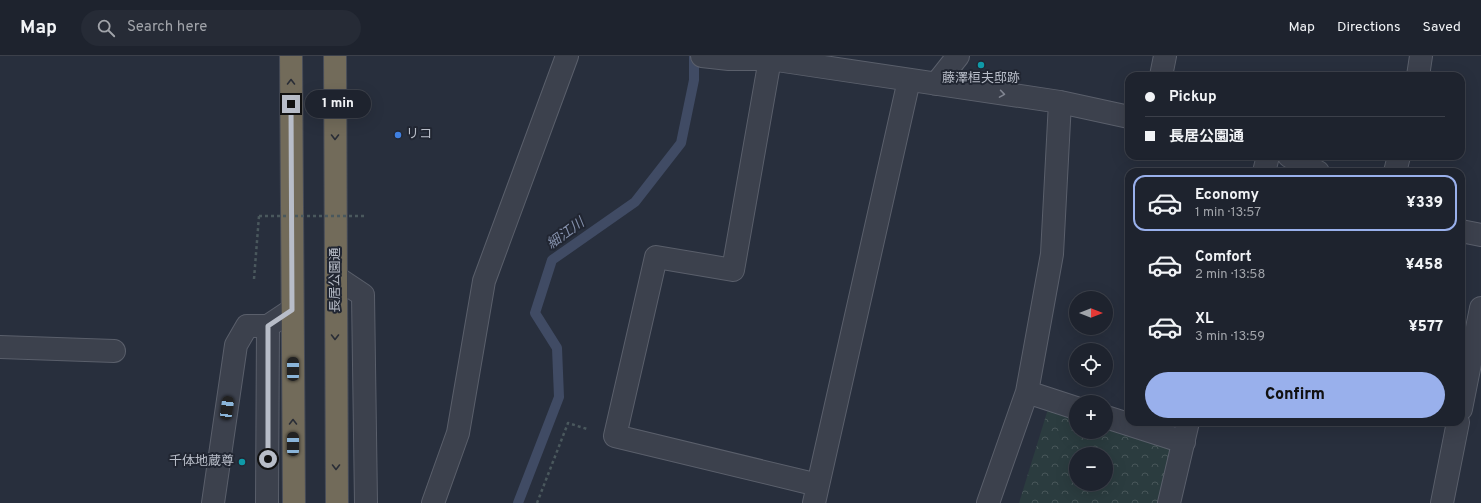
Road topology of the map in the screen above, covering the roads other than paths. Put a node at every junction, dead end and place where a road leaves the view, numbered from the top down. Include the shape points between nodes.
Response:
1 (291, 56) edge
2 (335, 56) edge
3 (567, 56) edge
4 (703, 56) edge
5 (958, 56) edge
6 (1165, 56) edge
7 (1421, 56) edge
8 (770, 59) junction
9 (1162, 72) edge
10 (1419, 72) edge
11 (909, 80) junction
12 (936, 84) junction
13 (1060, 102) junction
14 (1125, 116) edge
15 (1296, 160) edge
16 (1311, 168) edge
17 (1465, 232) edge
18 (1481, 235) edge
19 (336, 277) junction
20 (1481, 308) edge
21 (292, 310) junction
22 (268, 326) junction
23 (0, 347) edge
24 (114, 351) dead end
25 (1465, 389) edge
26 (1027, 392) junction
27 (1069, 406) edge
28 (1113, 418) edge
29 (1125, 421) edge
30 (1154, 426) edge
31 (1457, 426) edge
32 (1186, 432) edge
33 (816, 494) edge
34 (213, 503) edge
35 (268, 503) edge
36 (294, 503) edge
37 (337, 503) edge
38 (366, 503) edge
39 (433, 503) edge
40 (988, 503) edge
41 (1169, 503) edge
42 (1442, 503) edge

21 -> 1 highway
2 -> 19 highway, 長居公園通
3 - 39 street via 484,281 458,433
4 - 8 street
5 - 12 street
6 - 9 street
7 - 10 street
8 - 11 street
8 - 33 street via 733,270 656,257 615,436
11 - 12 street
11 - 33 street
12 -> 13 street
13 - 14 street
13 - 26 street via 1052,254
15 - 16 street
17 - 18 street
19 -> 37 highway, 長居公園通
19 - 38 street via 363,294
20 - 25 street
21 - 22 street
36 -> 21 highway
22 - 34 street via 248,326 236,345
22 - 35 street
23 - 24 street
26 - 27 street
26 - 40 street
28 - 29 street
30 - 32 street
31 - 42 street
32 - 41 street

